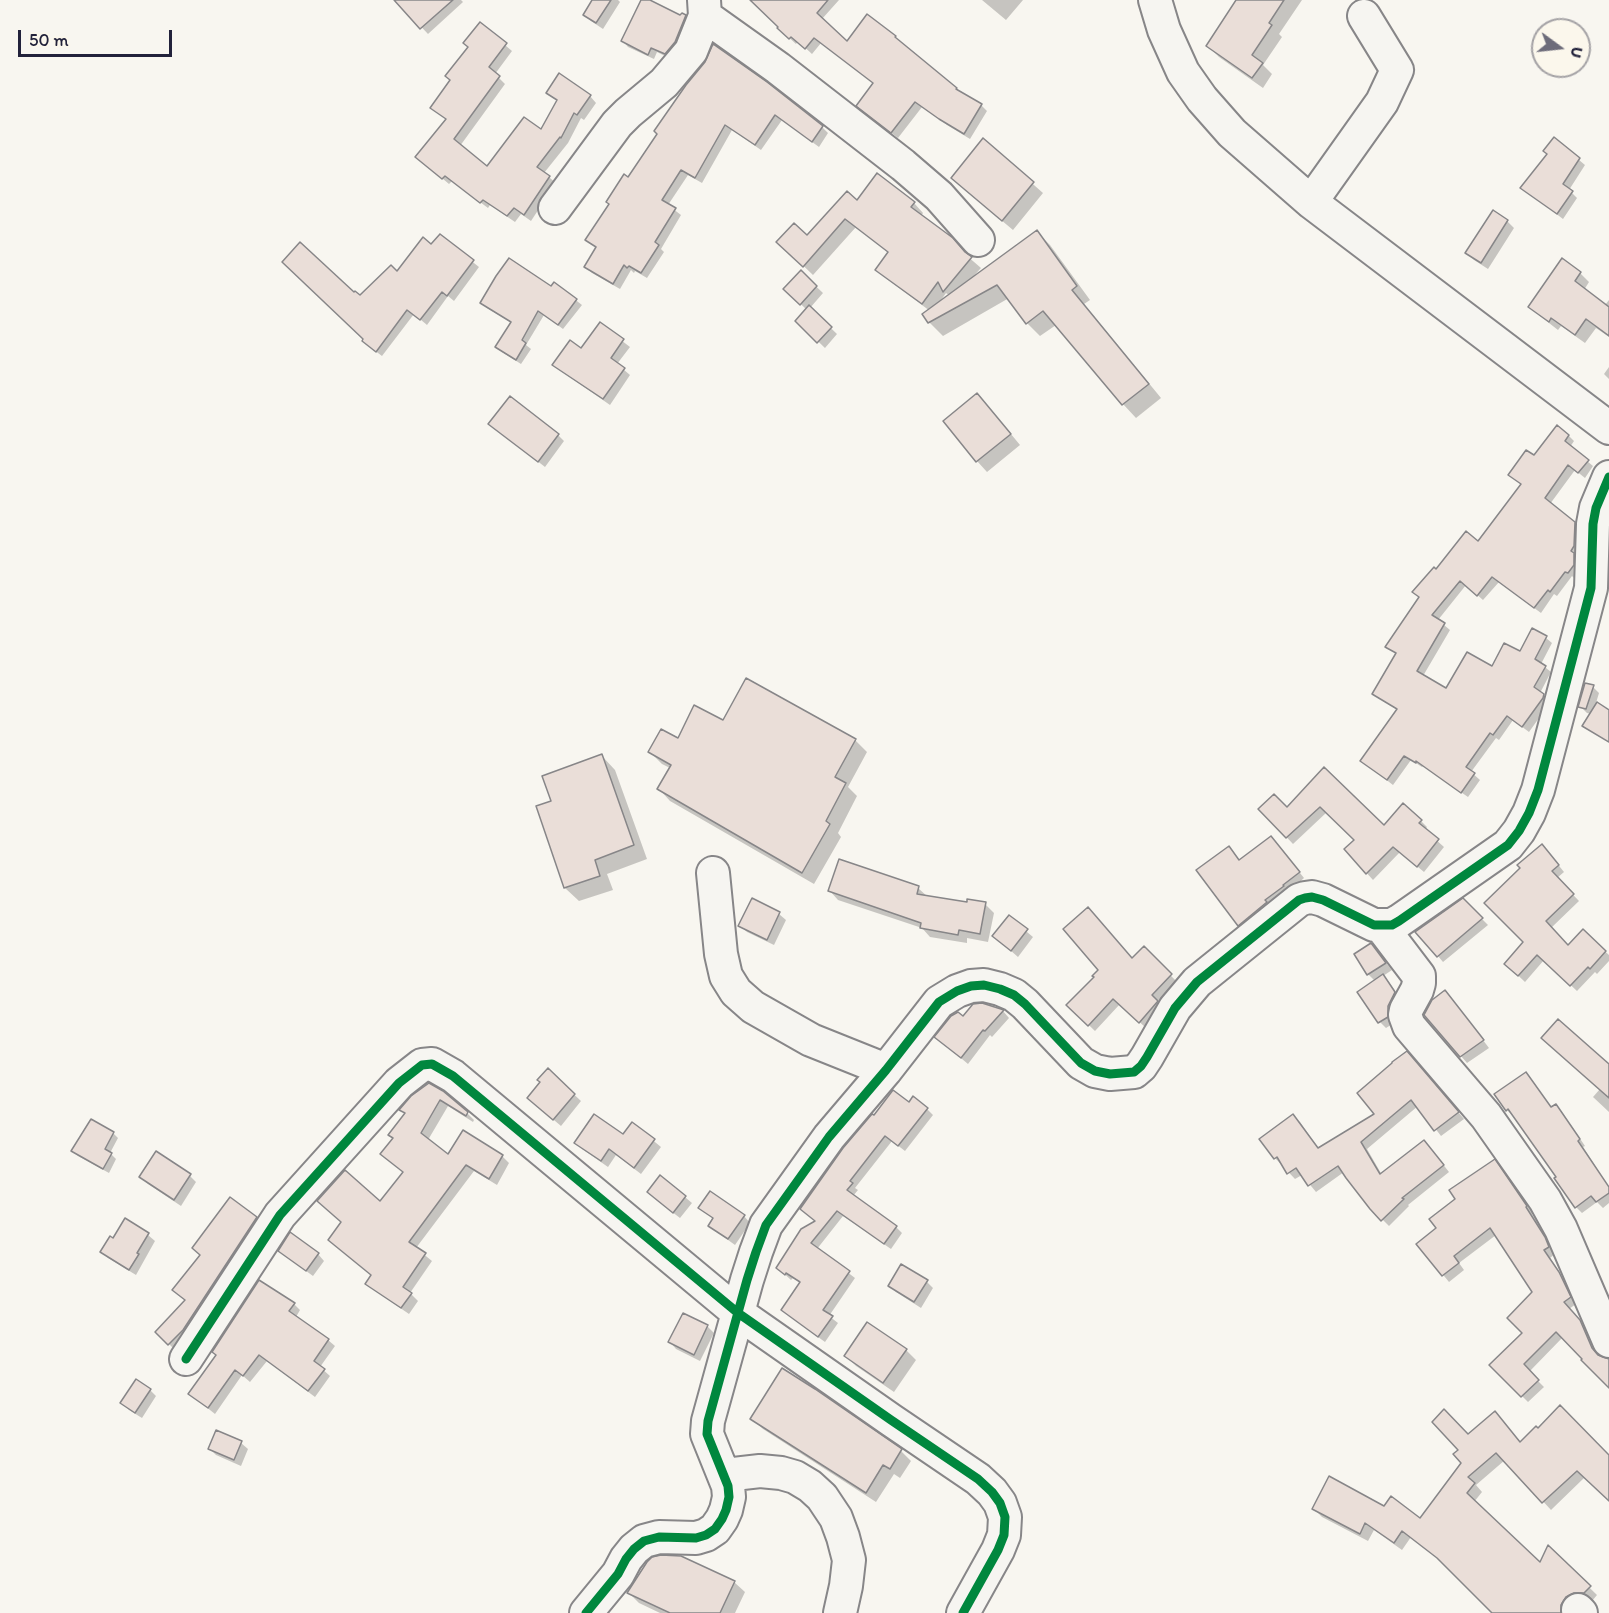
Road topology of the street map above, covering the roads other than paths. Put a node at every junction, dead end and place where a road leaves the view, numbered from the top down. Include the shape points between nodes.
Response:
1 (1155, 0) edge
2 (705, 8) edge
3 (1364, 16) dead end
4 (1311, 202) junction
5 (555, 208) dead end
6 (978, 240) dead end
7 (1609, 428) edge
8 (1609, 477) edge
9 (713, 873) dead end
10 (1381, 926) junction
11 (886, 1070) junction
12 (738, 1313) junction
13 (1609, 1341) edge
14 (186, 1359) dead end
15 (725, 1475) junction
16 (586, 1613) edge
17 (840, 1613) edge
18 (963, 1613) edge

1 - 4 street via 1183,72 1202,99 1232,133
2 - 5 street via 691,51 680,66 617,124
2 - 6 street via 903,165 939,196
3 - 4 street via 1396,70 1382,102
4 - 7 street
8 - 10 street via 1593,524 1592,588 1529,813 1508,845 1399,921
9 - 11 street via 721,954 726,976 736,992 753,1008 811,1040
10 - 11 street via 1323,900 1299,900 1197,982 1175,1008 1134,1072 1095,1071 1081,1062 1014,995 984,985 957,991 939,1002
10 - 13 street via 1419,976 1417,990 1406,1010 1409,1026 1486,1116 1545,1200
11 - 12 street via 829,1137 766,1225
12 - 14 street via 453,1076 432,1064 423,1065 399,1083 280,1215
12 - 15 street via 708,1421 707,1434
12 - 18 street via 978,1479 1000,1503 1005,1517 1004,1535
15 - 16 street via 729,1497 714,1529 696,1538 644,1540
15 - 17 street via 781,1473 810,1486 822,1497 836,1518 849,1560

